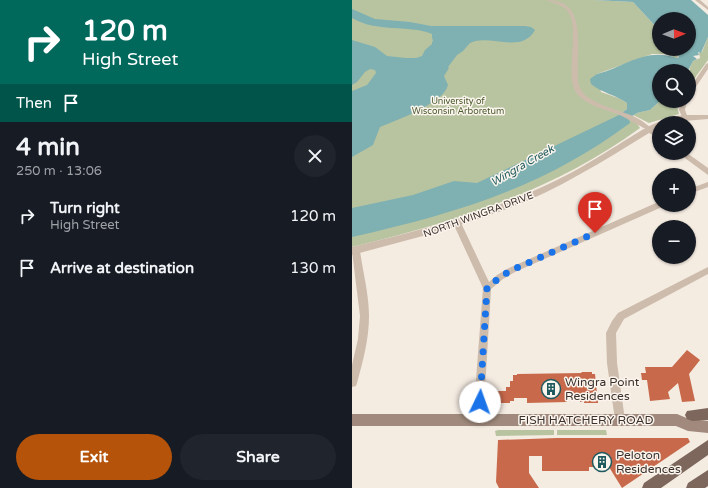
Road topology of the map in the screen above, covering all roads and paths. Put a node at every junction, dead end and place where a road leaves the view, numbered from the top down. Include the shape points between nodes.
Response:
1 (549, 0) edge
2 (697, 0) edge
3 (708, 9) edge
4 (708, 65) edge
5 (696, 83) edge
6 (696, 118) edge
7 (707, 118) edge
8 (652, 125) edge
9 (647, 127) junction
10 (652, 131) edge
11 (692, 160) edge
12 (708, 172) edge
13 (708, 184) edge
14 (696, 189) edge
15 (652, 208) edge
16 (456, 223) junction
17 (354, 251) edge
18 (708, 270) edge
19 (487, 288) junction
20 (352, 383) edge
21 (708, 414) edge
22 (692, 415) junction
23 (708, 417) edge
24 (352, 420) edge
25 (482, 420) junction
26 (620, 420) junction
27 (676, 420) junction
28 (708, 427) edge
29 (708, 447) edge
30 (708, 477) edge
31 (649, 488) edge
32 (692, 488) edge

1 - 9 street via 559,3 571,12 576,88 592,102 633,117
2 - 3 street
4 - 5 street
6 - 7 street, NORTH WINGRA DRIVE
8 - 9 street, NORTH WINGRA DRIVE
9 - 10 street
9 - 16 street, NORTH WINGRA DRIVE via 591,165 542,190 504,207
11 - 12 street
13 - 14 street
15 - 19 street via 512,270
16 - 17 street, NORTH WINGRA DRIVE
16 - 19 street
17 - 20 street via 363,292 364,324
18 - 26 street via 622,316 615,324 611,333 612,363
19 - 25 street via 480,406
21 - 22 main road
22 - 23 main road, FISH HATCHERY ROAD
22 - 27 main road, FISH HATCHERY ROAD
24 - 25 main road, FISH HATCHERY ROAD
25 - 26 main road, FISH HATCHERY ROAD
26 - 27 main road, FISH HATCHERY ROAD
27 - 28 main road, FISH HATCHERY ROAD via 688,425
29 - 31 main road
30 - 32 main road

